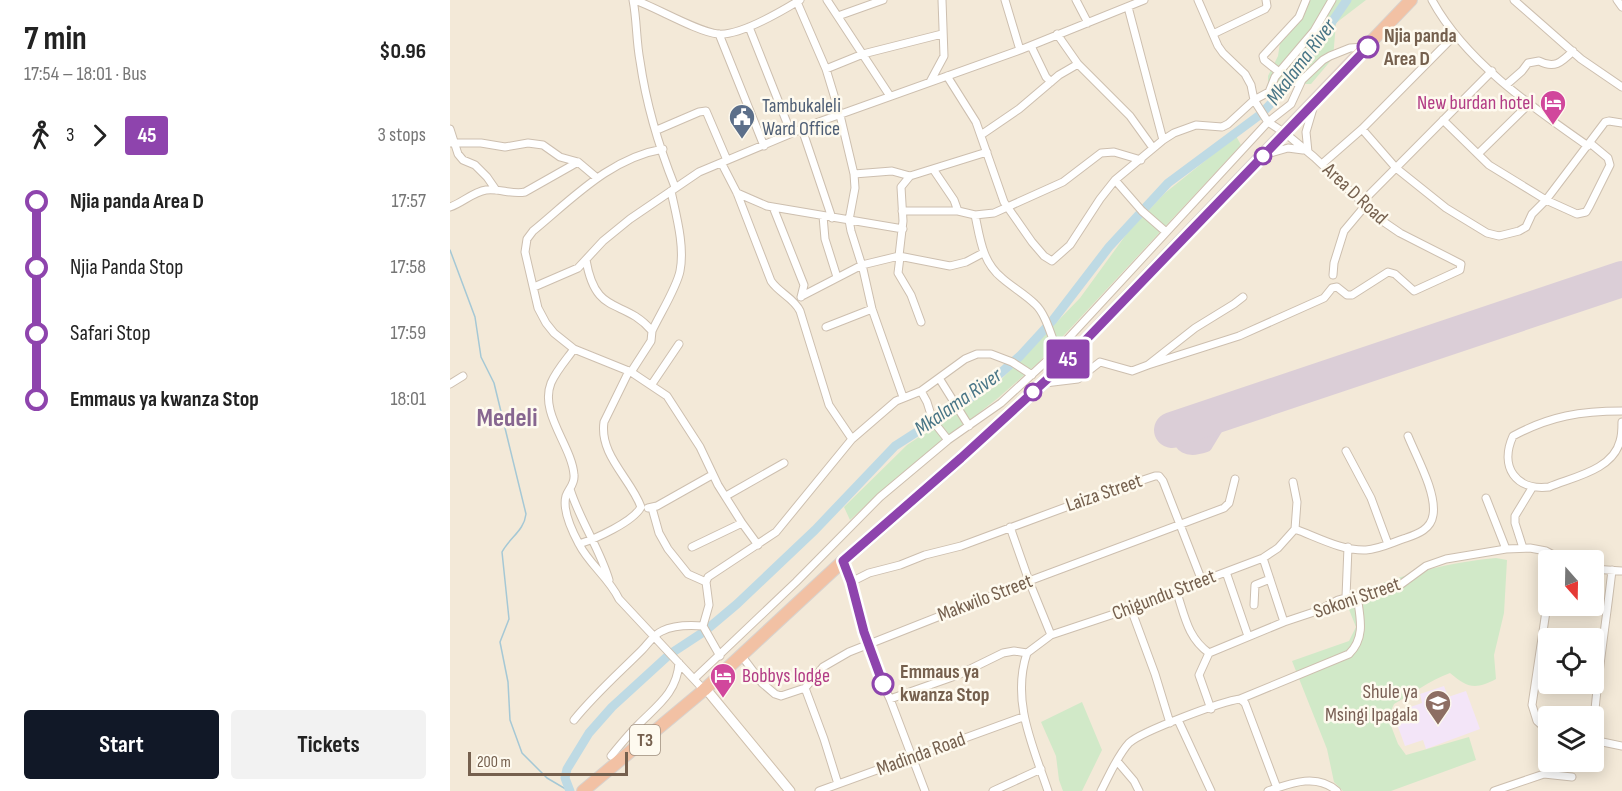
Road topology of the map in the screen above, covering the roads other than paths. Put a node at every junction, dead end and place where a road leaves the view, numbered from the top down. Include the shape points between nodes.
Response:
1 (634, 0) edge
2 (827, 0) edge
3 (883, 0) edge
4 (942, 0) edge
5 (1005, 0) edge
6 (1076, 0) edge
7 (1144, 0) edge
8 (1198, 0) edge
9 (1266, 0) edge
10 (1306, 0) edge
11 (1332, 0) edge
12 (1411, 0) edge
13 (1420, 0) edge
14 (1432, 0) edge
15 (1514, 0) edge
16 (1617, 0) edge
17 (799, 1) edge
18 (1128, 7) junction
19 (1622, 7) edge
20 (838, 16) junction
21 (1088, 23) junction
22 (749, 27) junction
23 (719, 34) junction
24 (942, 34) junction
25 (1058, 34) junction
26 (1213, 34) junction
27 (1455, 35) junction
28 (1369, 45) junction
29 (1031, 46) junction
30 (1020, 50) junction
31 (1573, 51) junction
32 (863, 54) junction
33 (1078, 64) junction
34 (826, 69) junction
35 (1492, 71) junction
36 (1279, 72) junction
37 (947, 76) junction
38 (1302, 80) junction
39 (930, 82) junction
40 (1051, 82) junction
41 (1506, 85) junction
42 (1622, 87) edge
43 (1269, 92) junction
44 (890, 96) junction
45 (1254, 100) junction
46 (1316, 101) junction
47 (1529, 104) junction
48 (840, 115) junction
49 (1443, 120) junction
50 (1268, 122) junction
51 (1622, 123) edge
52 (450, 129) edge
53 (802, 129) junction
54 (1362, 129) junction
55 (657, 130) junction
56 (791, 133) junction
57 (1285, 133) junction
58 (981, 135) junction
59 (1163, 140) junction
60 (452, 143) edge
61 (1589, 145) junction
62 (764, 146) junction
63 (1153, 148) junction
64 (663, 149) junction
65 (987, 152) junction
66 (1308, 152) junction
67 (1478, 154) junction
68 (1264, 155) junction
69 (1141, 160) junction
70 (578, 162) junction
71 (724, 162) junction
72 (1322, 164) junction
73 (1396, 168) junction
74 (933, 169) junction
75 (854, 174) junction
76 (910, 176) junction
77 (597, 178) junction
78 (1115, 180) junction
79 (673, 189) junction
80 (496, 190) junction
81 (737, 193) junction
82 (1546, 200) junction
83 (1363, 205) junction
84 (450, 207) edge
85 (773, 207) junction
86 (1007, 207) junction
87 (902, 211) junction
88 (958, 211) junction
89 (975, 215) junction
90 (824, 216) junction
91 (832, 218) junction
92 (849, 220) junction
93 (903, 229) junction
94 (1166, 232) junction
95 (983, 253) junction
96 (899, 256) junction
97 (586, 260) junction
98 (862, 264) junction
99 (1333, 275) dead end
100 (837, 277) junction
101 (534, 287) junction
102 (802, 296) junction
103 (1243, 297) dead end
104 (798, 306) junction
105 (872, 309) junction
106 (921, 322) dead end
107 (826, 327) dead end
108 (652, 331) junction
109 (679, 344) dead end
110 (574, 349) junction
111 (1057, 350) junction
112 (1148, 365) junction
113 (630, 371) junction
114 (1032, 375) junction
115 (463, 376) dead end
116 (939, 378) junction
117 (450, 384) edge
118 (652, 384) junction
119 (1042, 384) junction
120 (921, 391) junction
121 (903, 397) junction
122 (1622, 411) edge
123 (1622, 422) edge
124 (969, 426) junction
125 (1408, 435) dead end
126 (852, 439) junction
127 (948, 440) junction
128 (1346, 451) dead end
129 (784, 463) dead end
130 (712, 475) junction
131 (1235, 479) dead end
132 (1293, 482) dead end
133 (1532, 488) junction
134 (570, 489) junction
135 (726, 496) junction
136 (1486, 498) dead end
137 (641, 507) junction
138 (652, 508) junction
139 (742, 523) junction
140 (1180, 524) junction
141 (1010, 527) junction
142 (1295, 529) junction
143 (592, 540) junction
144 (579, 544) junction
145 (1388, 544) junction
146 (758, 545) junction
147 (692, 547) dead end
148 (1348, 548) junction
149 (1523, 548) junction
150 (1506, 549) junction
151 (1538, 550) edge
152 (1263, 558) junction
153 (843, 561) junction
154 (1604, 570) edge
155 (1611, 570) junction
156 (1622, 571) edge
157 (1226, 572) junction
158 (1270, 579) junction
159 (1029, 581) junction
160 (1202, 581) junction
161 (706, 582) junction
162 (851, 582) junction
163 (610, 584) junction
164 (1177, 593) junction
165 (1357, 596) junction
166 (1346, 597) junction
167 (1254, 605) dead end
168 (1131, 609) junction
169 (1545, 616) edge
170 (1284, 622) junction
171 (703, 626) junction
172 (1051, 635) junction
173 (654, 636) junction
174 (1248, 636) junction
175 (868, 644) junction
176 (1027, 653) junction
177 (1209, 653) junction
178 (741, 655) junction
179 (720, 656) junction
180 (680, 663) junction
181 (695, 678) junction
182 (805, 688) junction
183 (705, 689) junction
184 (890, 699) junction
185 (1240, 699) junction
186 (1595, 706) edge
187 (1210, 708) junction
188 (1023, 717) junction
189 (574, 720) dead end
190 (1174, 721) junction
191 (1538, 723) edge
192 (1604, 742) edge
193 (1622, 746) edge
194 (611, 756) dead end
195 (912, 757) junction
196 (1117, 761) junction
197 (1041, 769) junction
198 (1572, 777) dead end
199 (838, 784) junction
200 (1277, 788) junction
201 (583, 791) edge
202 (790, 791) edge
203 (819, 791) edge
204 (925, 791) edge
205 (993, 791) edge
206 (1048, 791) edge
207 (1101, 791) edge
208 (1139, 791) edge
209 (1211, 791) edge
210 (1269, 791) edge
211 (1337, 791) edge
212 (1494, 791) edge

1 - 23 street
1 - 55 street via 639,58
2 - 20 street
3 - 20 street
4 - 24 street
5 - 30 street
6 - 21 street
7 - 18 street
8 - 26 street
9 - 26 street via 1265,9
10 - 36 street via 1299,18 1263,56
11 - 36 street via 1314,31
12 - 28 highway, T3
13 - 28 highway, T3
14 - 27 street
15 - 31 street
16 - 19 street
17 - 22 street
17 - 34 street
18 - 21 street
18 - 59 street
20 - 32 street
21 - 25 street
22 - 23 street
22 - 56 street
23 - 62 street
24 - 32 street
24 - 39 street via 944,56
25 - 29 street
25 - 33 street
26 - 45 street via 1223,53 1245,74
27 - 35 street
27 - 54 street
28 - 38 street via 1330,56
28 - 46 highway, T3
29 - 30 street
29 - 40 street
30 - 37 street
31 - 41 street via 1556,65 1539,60 1528,63
31 - 42 street
32 - 34 street
32 - 44 street
33 - 40 street
33 - 63 street via 1130,116
34 - 48 street
35 - 41 street
35 - 49 street
36 - 43 street
37 - 39 street
37 - 58 street
38 - 43 street
38 - 50 street via 1291,104
39 - 44 street
40 - 58 street
41 - 47 street
43 - 45 street
44 - 48 street
45 - 50 street
45 - 59 street via 1222,127 1196,125
46 - 57 highway, T3
46 - 66 street via 1306,132
47 - 61 street
47 - 67 street
48 - 53 street
48 - 75 street
49 - 67 street
49 - 73 street
50 - 57 street, Area D Road
50 - 94 street
51 - 61 street via 1607,121
52 - 60 street
53 - 56 street
53 - 91 street
54 - 72 street
54 - 73 street
55 - 64 street
55 - 71 street via 706,111
56 - 62 street
57 - 66 street, Area D Road
57 - 68 highway, T3
58 - 65 street
59 - 63 street
60 - 70 street via 505,147 534,143
60 - 80 street via 463,160 475,165
61 - 82 street
61 - 82 street via 1610,161 1586,212 1577,214
62 - 71 street
63 - 69 street
64 - 77 street via 612,167
64 - 79 street
65 - 74 street
65 - 86 street
66 - 68 street via 1288,148
66 - 72 street, Area D Road
67 - 82 street via 1509,179
68 - 119 highway, T3
69 - 78 street
69 - 86 street via 1114,152 1101,153 1063,182
70 - 77 street
70 - 80 street via 525,192
71 - 79 street
71 - 81 street
72 - 83 street, Area D Road
73 - 82 street via 1446,208 1499,237 1526,227
73 - 83 street
74 - 76 street
74 - 88 street
75 - 76 street via 892,171
75 - 92 street
76 - 87 street via 901,187
77 - 101 street via 527,239 525,252
78 - 86 street via 1070,245 1052,261 1032,242
78 - 94 street
79 - 97 street via 621,226
79 - 108 street via 680,270
80 - 84 street via 477,193
81 - 85 street
81 - 104 street via 771,281
83 - 99 street via 1344,231
83 - 112 street, Area D Road via 1390,227 1461,264 1460,270 1414,291 1388,272 1352,295 1332,288 1324,298 1239,336
85 - 90 street
85 - 102 street via 804,285
86 - 89 street
87 - 88 street
87 - 93 street
88 - 89 street
89 - 95 street
90 - 91 street
90 - 100 street via 825,239
91 - 92 street
92 - 93 street
92 - 98 street
93 - 96 street
94 - 111 street
95 - 96 street via 950,266
95 - 111 street via 995,272 1035,304
96 - 98 street
96 - 106 street via 898,273
97 - 101 street via 566,275
97 - 108 street via 601,299 642,321
98 - 100 street
98 - 105 street
100 - 102 street
101 - 110 street via 546,323
102 - 104 street
103 - 112 street
104 - 126 street via 829,405
105 - 107 street
105 - 121 street
108 - 113 street via 651,341
109 - 118 street
110 - 113 street
110 - 134 street via 549,388 552,415 574,473
111 - 114 street
112 - 119 street via 1131,371 1100,362 1078,379
113 - 118 street
113 - 137 street via 603,430 605,442
114 - 116 street via 1012,362 991,354 977,354
114 - 124 street
115 - 117 street
116 - 120 street
116 - 124 street
118 - 130 street via 672,401 707,459
119 - 153 highway, T3
120 - 121 street
120 - 127 street via 933,421
121 - 126 street
122 - 133 street via 1560,416 1513,436 1507,456 1511,471 1518,481
123 - 133 street via 1620,442 1614,456 1604,465 1550,487
124 - 127 street
125 - 145 street via 1431,495 1433,516 1420,533
126 - 146 street via 789,519
127 - 179 street via 880,497
128 - 145 street via 1371,498
129 - 135 street
130 - 135 street
130 - 138 street
131 - 140 street, Makwilo Street via 1227,506
132 - 142 street via 1297,502
133 - 149 street via 1515,516
134 - 143 street
134 - 144 street via 565,509
135 - 139 street
136 - 150 street
137 - 138 street
137 - 143 street via 631,518
138 - 161 street via 668,549 688,574
139 - 146 street
139 - 147 street
140 - 141 street, Laiza Street via 1163,481 1155,476
140 - 159 street, Makwilo Street
140 - 160 street, Laiza Street
141 - 159 street
141 - 162 street
142 - 148 street
142 - 152 street, Chigundu Street
143 - 144 street
143 - 163 street
144 - 163 street
145 - 148 street via 1366,550
146 - 161 street via 710,574
148 - 166 street
149 - 150 street, Sokoni Street
149 - 151 street, Sokoni Street
150 - 165 street, Sokoni Street via 1446,559 1426,566 1404,583
152 - 157 street, Chigundu Street
152 - 158 street
153 - 162 street
153 - 178 highway, T3
154 - 155 street
155 - 156 street
155 - 186 street
157 - 160 street, Chigundu Street
157 - 174 street
158 - 167 street via 1255,585
158 - 170 street
159 - 172 street
159 - 175 street, Makwilo Street
160 - 164 street, Chigundu Street
161 - 171 street via 710,605
162 - 175 street
163 - 173 street
164 - 168 street, Chigundu Street
164 - 177 street via 1192,635
165 - 166 street, Sokoni Street
165 - 185 street via 1361,631 1349,654
166 - 170 street, Sokoni Street via 1317,612
168 - 172 street, Chigundu Street
168 - 190 street
169 - 191 street via 1532,705
170 - 174 street, Sokoni Street
171 - 173 street via 668,629
171 - 179 street
172 - 176 street, Chigundu Street
173 - 180 street
173 - 189 street
174 - 177 street, Sokoni Street
175 - 182 street, Makwilo Street via 823,668
175 - 184 street
176 - 184 street via 1003,653 958,675
176 - 188 street via 1020,685
177 - 187 street via 1199,675
178 - 182 street via 775,694 787,695
178 - 183 highway, T3
179 - 181 street
180 - 181 street
180 - 194 street via 669,695
181 - 183 street
182 - 199 street
183 - 201 highway, T3
183 - 202 street
184 - 195 street
185 - 187 street
185 - 200 street via 1245,703
187 - 190 street
188 - 195 street, Madinda Road
188 - 197 street
190 - 196 street via 1136,738
190 - 209 street
192 - 193 street
195 - 199 street, Madinda Road
195 - 204 street
196 - 207 street
196 - 208 street
197 - 205 street
197 - 206 street
198 - 212 street via 1544,774
199 - 203 street, Madinda Road
200 - 210 street
200 - 211 street via 1308,780 1322,781

